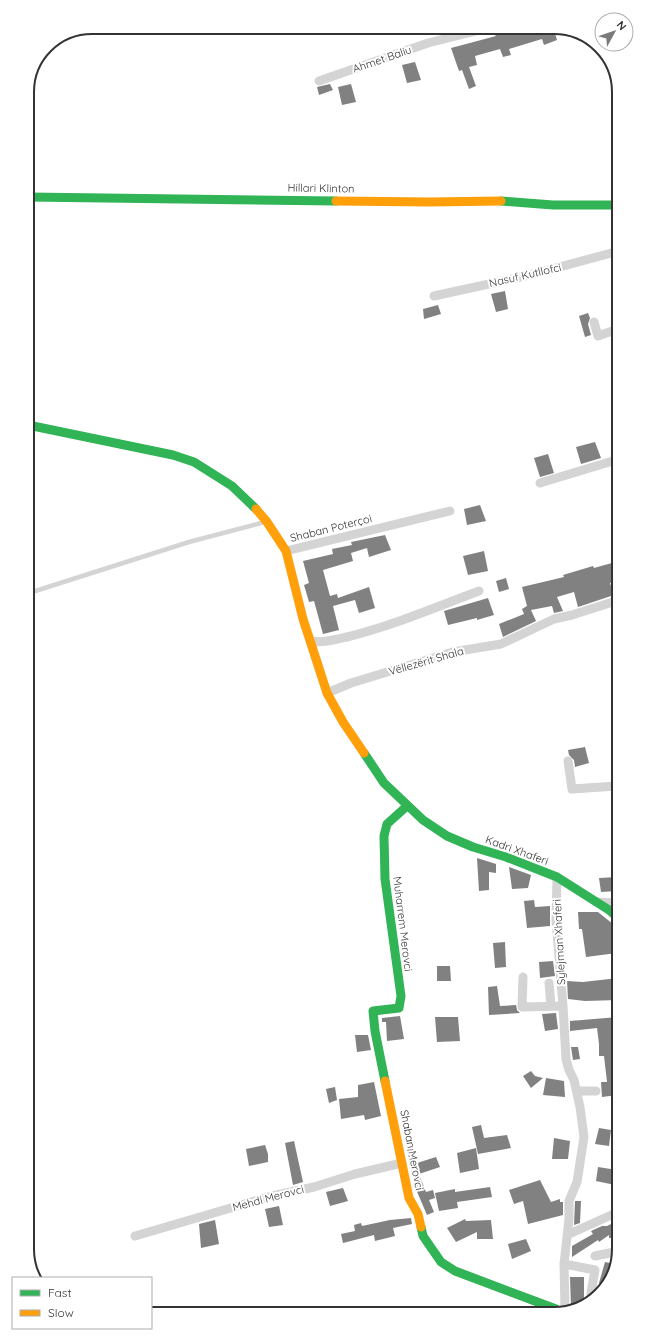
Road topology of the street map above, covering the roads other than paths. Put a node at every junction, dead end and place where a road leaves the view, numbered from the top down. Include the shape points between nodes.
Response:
1 (464, 34) edge
2 (319, 81) dead end
3 (34, 197) edge
4 (612, 206) edge
5 (612, 253) edge
6 (434, 296) dead end
7 (594, 322) dead end
8 (612, 331) edge
9 (34, 426) edge
10 (612, 461) edge
11 (540, 483) dead end
12 (450, 511) dead end
13 (267, 522) junction
14 (286, 551) junction
15 (34, 591) edge
16 (480, 591) dead end
17 (612, 602) edge
18 (311, 641) junction
19 (328, 693) junction
20 (568, 761) dead end
21 (612, 786) edge
22 (407, 806) junction
23 (557, 877) junction
24 (596, 901) junction
25 (612, 902) edge
26 (612, 913) edge
27 (523, 978) dead end
28 (549, 983) dead end
29 (551, 1006) junction
30 (563, 1006) junction
31 (375, 1032) joint
32 (577, 1091) junction
33 (596, 1091) dead end
34 (402, 1163) junction
35 (612, 1215) edge
36 (567, 1235) junction
37 (135, 1236) dead end
38 (612, 1252) edge
39 (595, 1256) dead end
40 (564, 1264) junction
41 (591, 1293) dead end
42 (565, 1306) edge
43 (551, 1307) edge

1 - 2 street, Ahmet Baliu via 428,43
3 - 4 street, Hillari Klinton via 504,201
5 - 6 street, Nasuf Kutllofci via 534,274
7 - 8 street via 598,336
9 - 13 street via 172,455 194,462 232,486
10 - 11 street
12 - 14 street, Shaban Poterçoi
13 - 14 street
13 - 15 lane via 190,542
14 - 18 street, Shaban Poterçoi
16 - 18 street via 359,634 321,643
17 - 19 street, Vëllezërit Shala via 554,619 501,644 453,652 351,683
18 - 19 street, Shaban Poterçoi
19 - 22 street, Shaban Poterçoi via 343,722 384,783
20 - 21 street via 572,789
22 - 23 street, Kadri Xhaferi via 447,836
22 - 31 street, Muharrem Merovci via 386,825 383,852 388,910 401,996 399,1008 373,1011
23 - 24 street, Kadri Xhaferi
23 - 30 street, Sylejman Xhaferi via 556,920
24 - 25 street
24 - 26 street, Kadri Xhaferi
27 - 29 street via 522,1007
28 - 29 street
29 - 30 street
30 - 32 street, Sylejman Xhaferi via 566,1060
31 - 34 street, Shaban Merovci
32 - 33 street
32 - 36 street, Sylejman Xhaferi via 584,1137 577,1182 569,1201
34 - 37 street, Mehdi Merovci via 272,1196
34 - 43 street, Shaban Merovci via 409,1198 418,1214 423,1236 440,1262 455,1272
35 - 36 street
36 - 40 street, Sylejman Xhaferi
38 - 39 street
40 - 41 street via 595,1270
40 - 42 street, Sylejman Xhaferi

